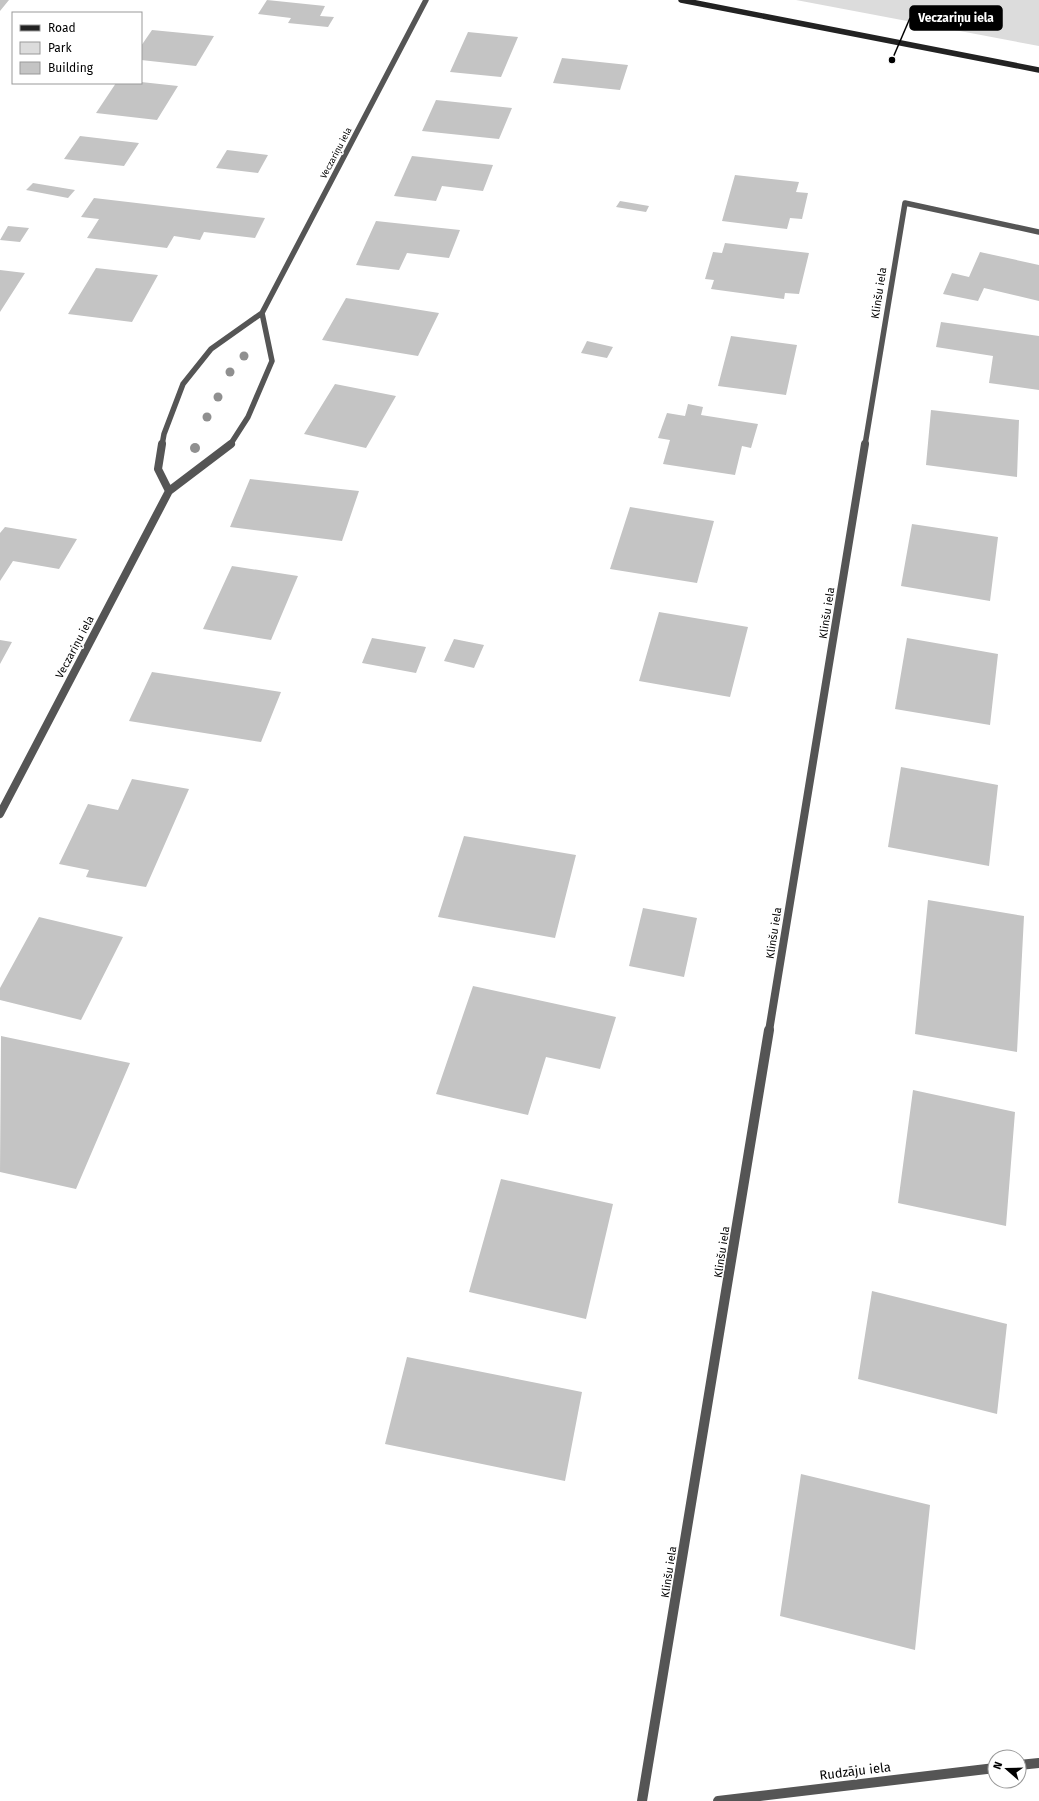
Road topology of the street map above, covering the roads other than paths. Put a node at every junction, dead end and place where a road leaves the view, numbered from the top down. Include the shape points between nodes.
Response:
1 (426, 0) edge
2 (681, 0) edge
3 (1039, 70) edge
4 (1039, 232) edge
5 (262, 314) junction
6 (169, 491) junction
7 (0, 814) edge
8 (1039, 1763) edge
9 (1027, 1764) edge
10 (987, 1769) edge
11 (642, 1801) edge
12 (718, 1801) edge

1 - 5 street, Veczariņu iela
2 - 3 main road
4 - 11 street, Klinšu iela via 905,203
5 - 6 street, Veczariņu iela via 272,361 248,417 230,445
5 - 6 street, Veczariņu iela via 211,349 183,384 164,434 158,469
6 - 7 street, Veczariņu iela
8 - 9 street
10 - 12 street, Rudzāju iela

